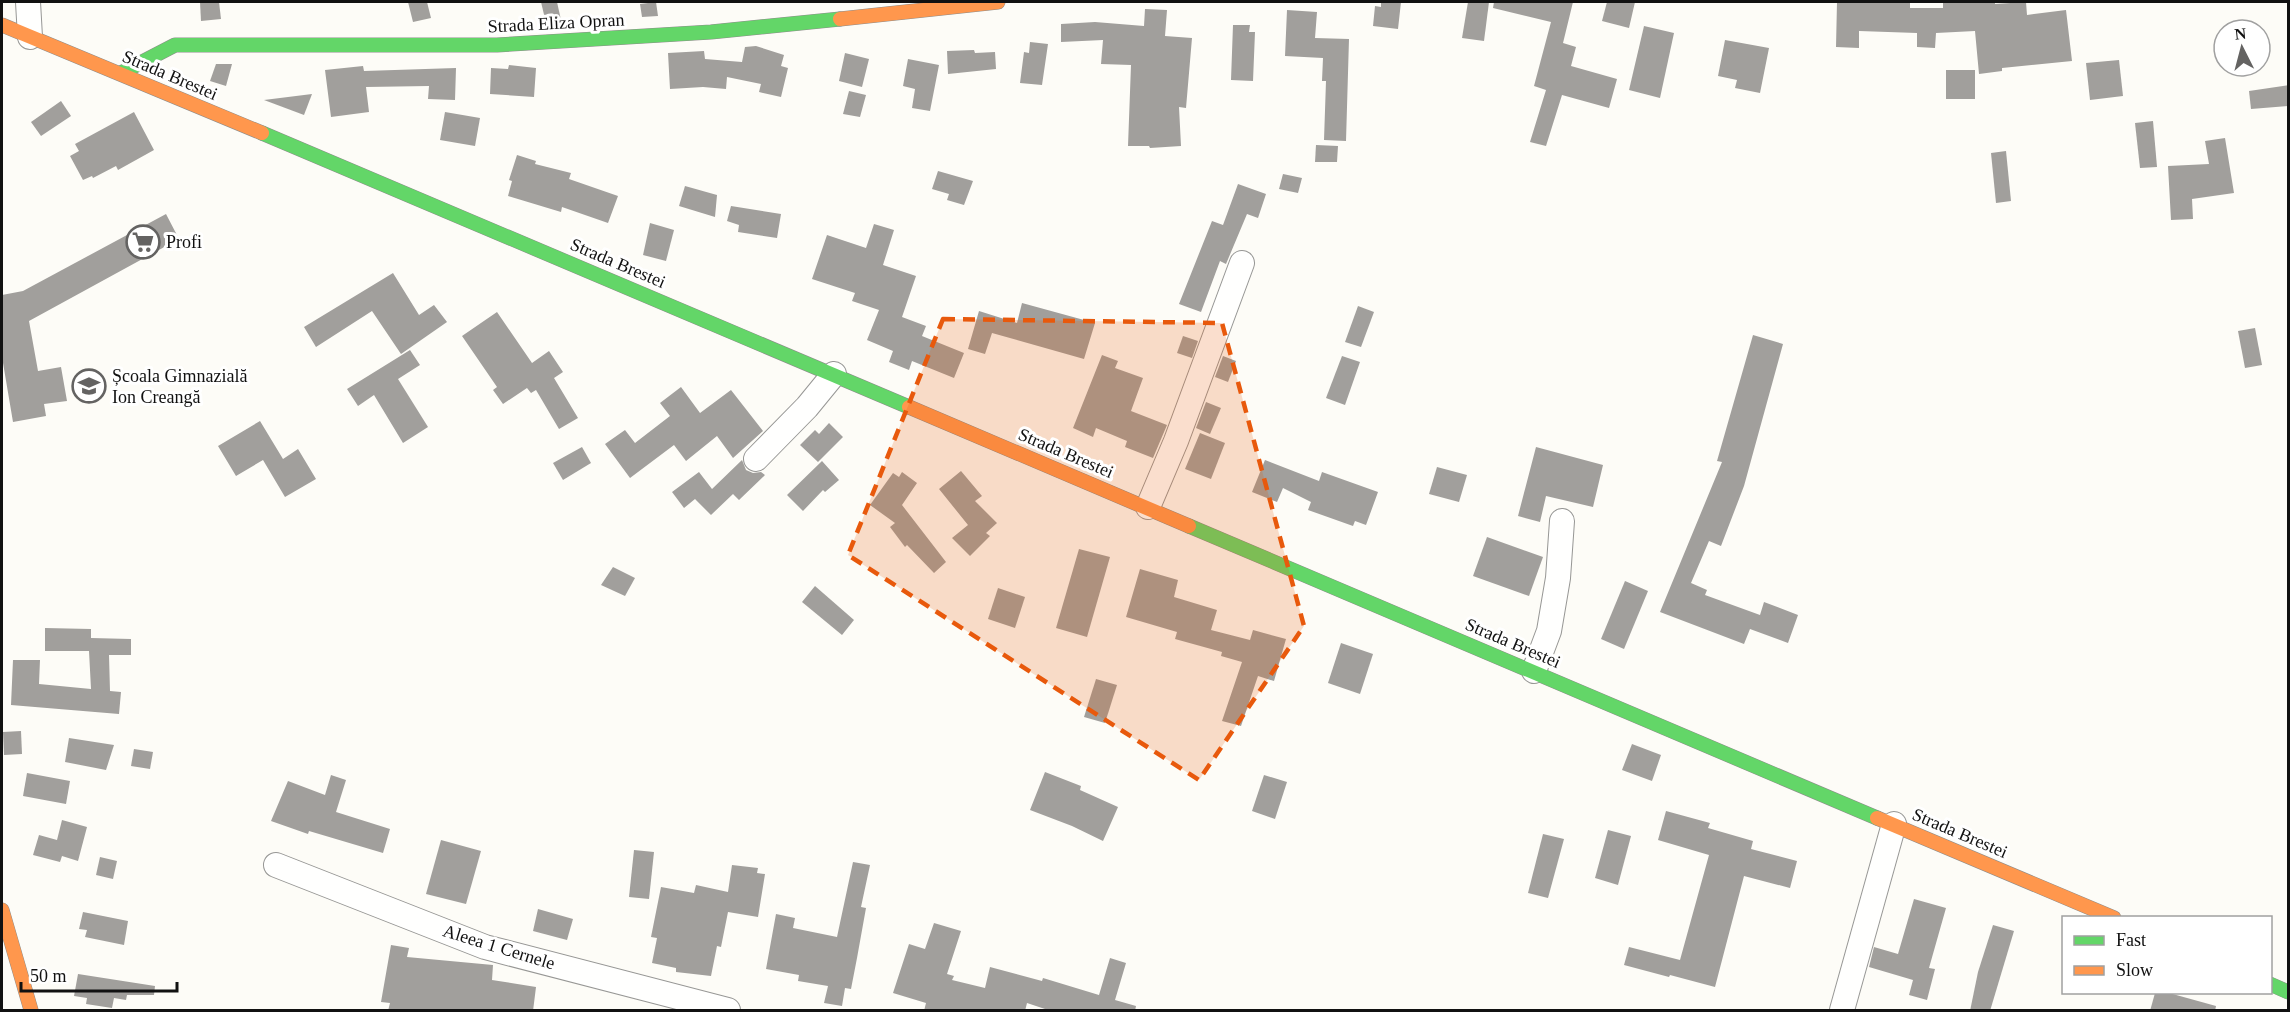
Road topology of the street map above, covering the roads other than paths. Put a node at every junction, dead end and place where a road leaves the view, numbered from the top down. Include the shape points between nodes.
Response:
1 (28, 2) edge
2 (998, 2) edge
3 (2, 25) edge
4 (30, 38) junction
5 (121, 73) junction
6 (1242, 263) dead end
7 (834, 374) junction
8 (756, 459) dead end
9 (1148, 507) junction
10 (1562, 521) dead end
11 (1534, 671) junction
12 (1894, 824) junction
13 (276, 865) dead end
14 (2, 910) edge
15 (2109, 916) edge
16 (2272, 984) edge
17 (2289, 992) edge
18 (32, 1011) edge
19 (728, 1011) edge
20 (1842, 1011) edge

1 - 4 street
2 - 5 main road, Strada Eliza Opran via 711,32 497,45 175,45
3 - 4 main road, Strada Brestei
4 - 5 main road, Strada Brestei
5 - 7 main road, Strada Brestei
6 - 9 street
7 - 8 street
7 - 9 main road, Strada Brestei
9 - 11 main road, Strada Brestei
10 - 11 street via 1549,631
11 - 12 main road, Strada Brestei
12 - 15 main road, Strada Brestei
12 - 20 street
13 - 19 street, Aleea 1 Cernele via 485,947
14 - 18 main road
16 - 17 main road

